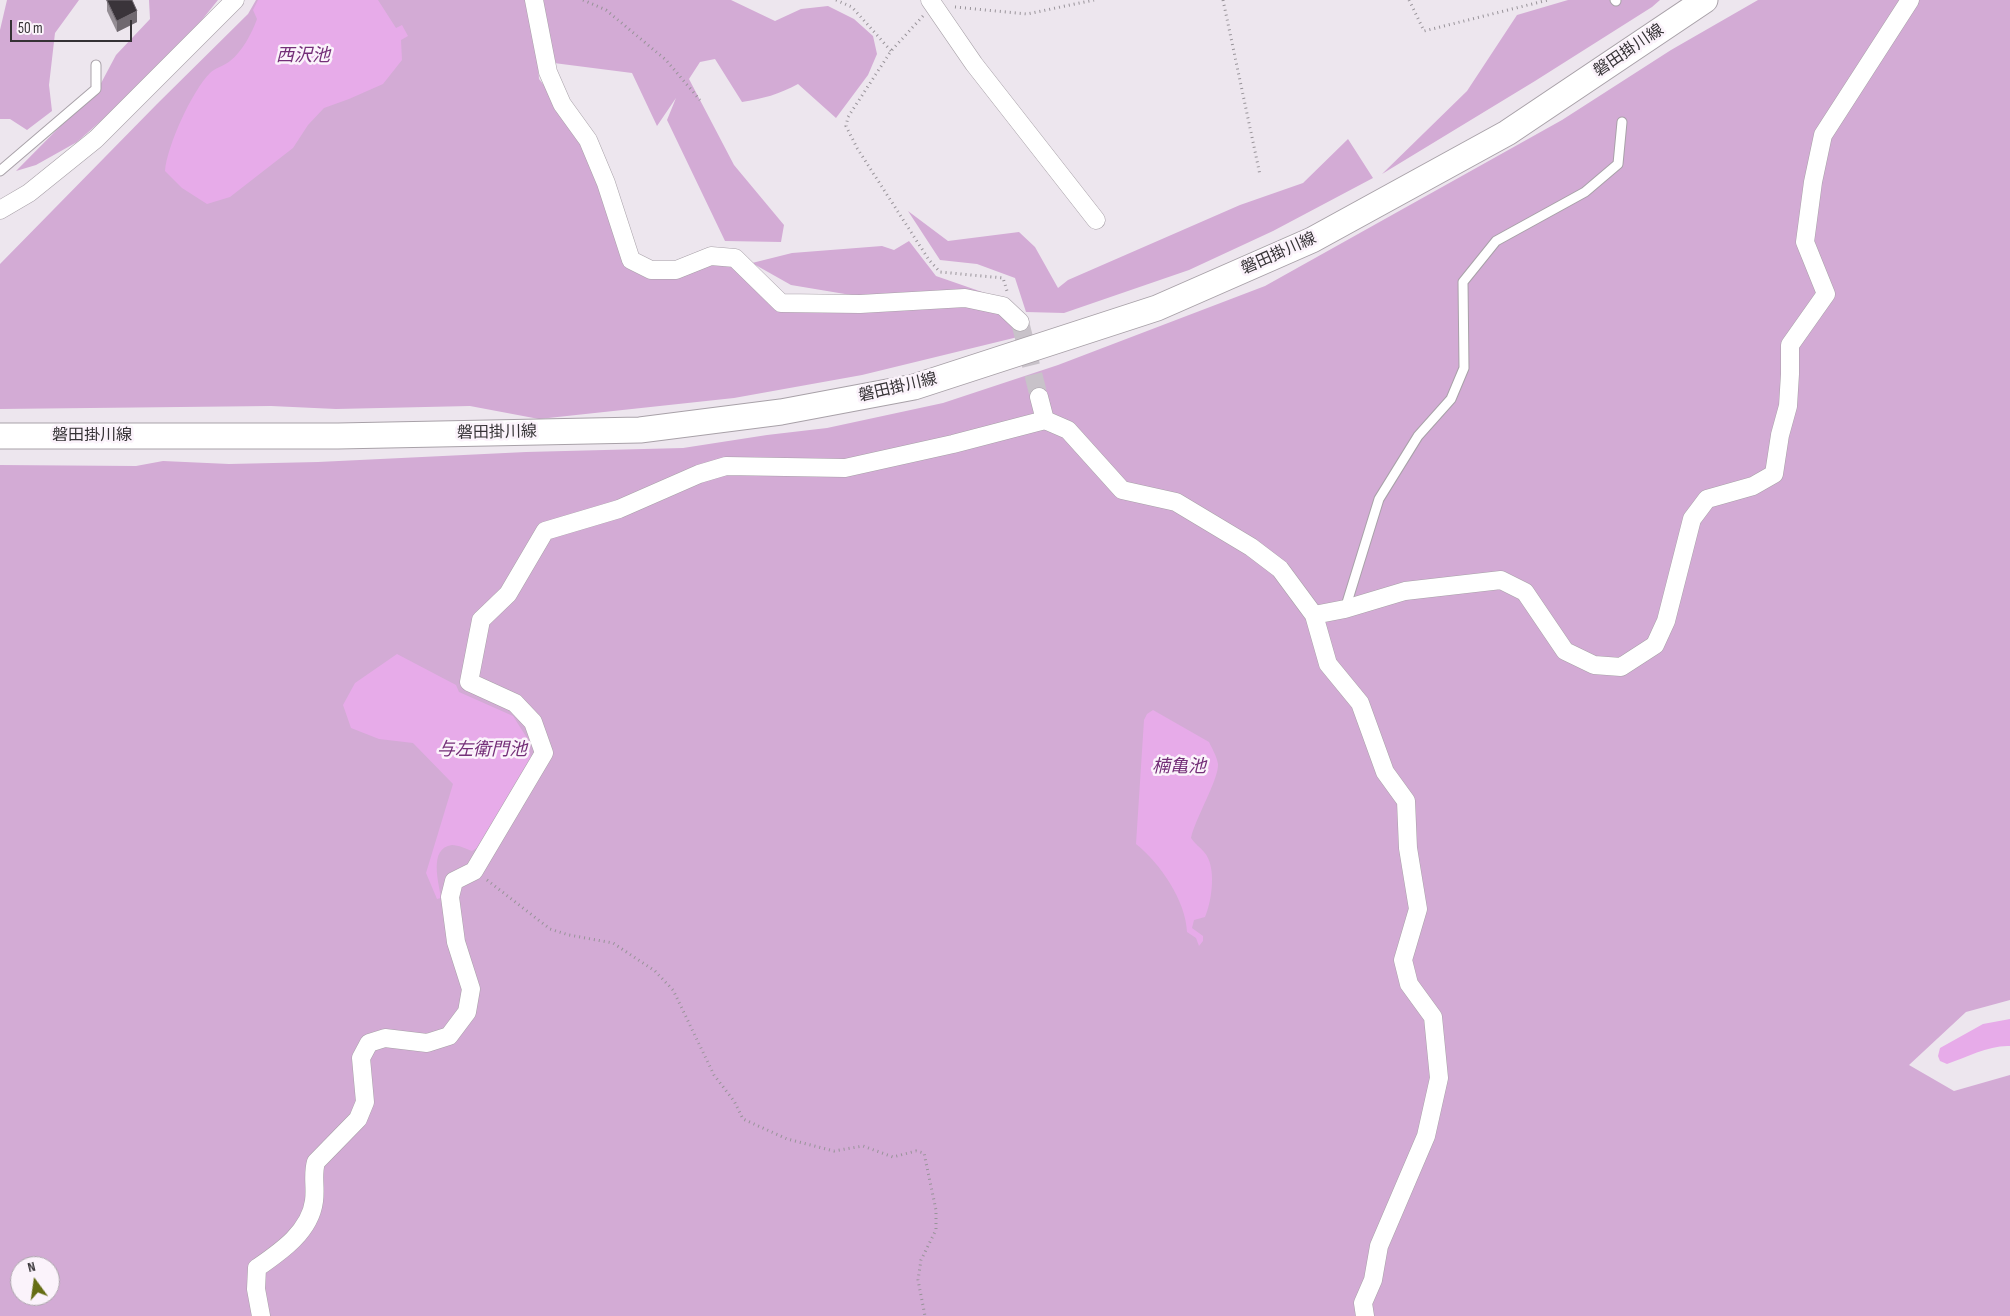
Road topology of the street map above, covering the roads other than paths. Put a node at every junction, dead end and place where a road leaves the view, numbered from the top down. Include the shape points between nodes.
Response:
1 (234, 0) edge
2 (534, 0) edge
3 (1910, 0) edge
4 (1704, 1) edge
5 (932, 3) edge
6 (96, 65) dead end
7 (1622, 122) dead end
8 (0, 171) edge
9 (0, 210) edge
10 (1096, 220) dead end
11 (1019, 321) tunnel mouth
12 (1039, 397) tunnel mouth
13 (1045, 420) junction
14 (0, 436) edge
15 (1345, 609) junction
16 (1314, 615) junction
17 (261, 1316) edge
18 (1365, 1316) edge

1 - 9 street via 96,139 29,193
2 - 11 street via 548,72 562,104 588,140 631,260 651,270 676,270 711,256 735,258 781,303 860,304 965,298 1003,306
3 - 15 street via 1823,135 1805,242 1826,294 1790,345 1788,406 1774,474 1754,486 1707,499 1692,519 1666,621 1655,645 1620,667 1594,665 1565,651 1525,592 1500,580 1405,591
4 - 14 main road, 磐田掛川線 via 1507,133 1312,240 1157,308 914,387 781,412 640,430 338,436
5 - 10 street via 974,64
6 - 8 lane via 96,89
7 - 15 lane via 1618,164 1585,192 1496,241 1463,282 1464,368 1451,399 1418,436 1379,499
12 - 13 street
13 - 16 street via 1068,430 1122,490 1176,502 1251,546 1280,569
13 - 17 street via 845,468 726,466 619,509 546,531 508,594 482,620 468,682 515,703 533,722 544,753 474,871 454,882 450,897 456,942 471,989 467,1012 450,1036 427,1043 385,1038 369,1043 362,1058 365,1102 358,1119 316,1162 313,1171 314,1201 307,1220 289,1245 257,1268 256,1289
15 - 16 street
16 - 18 street via 1328,664 1360,703 1385,772 1406,801 1408,848 1418,909 1403,960 1409,984 1433,1017 1438,1078 1426,1136 1379,1246 1373,1280 1363,1303

